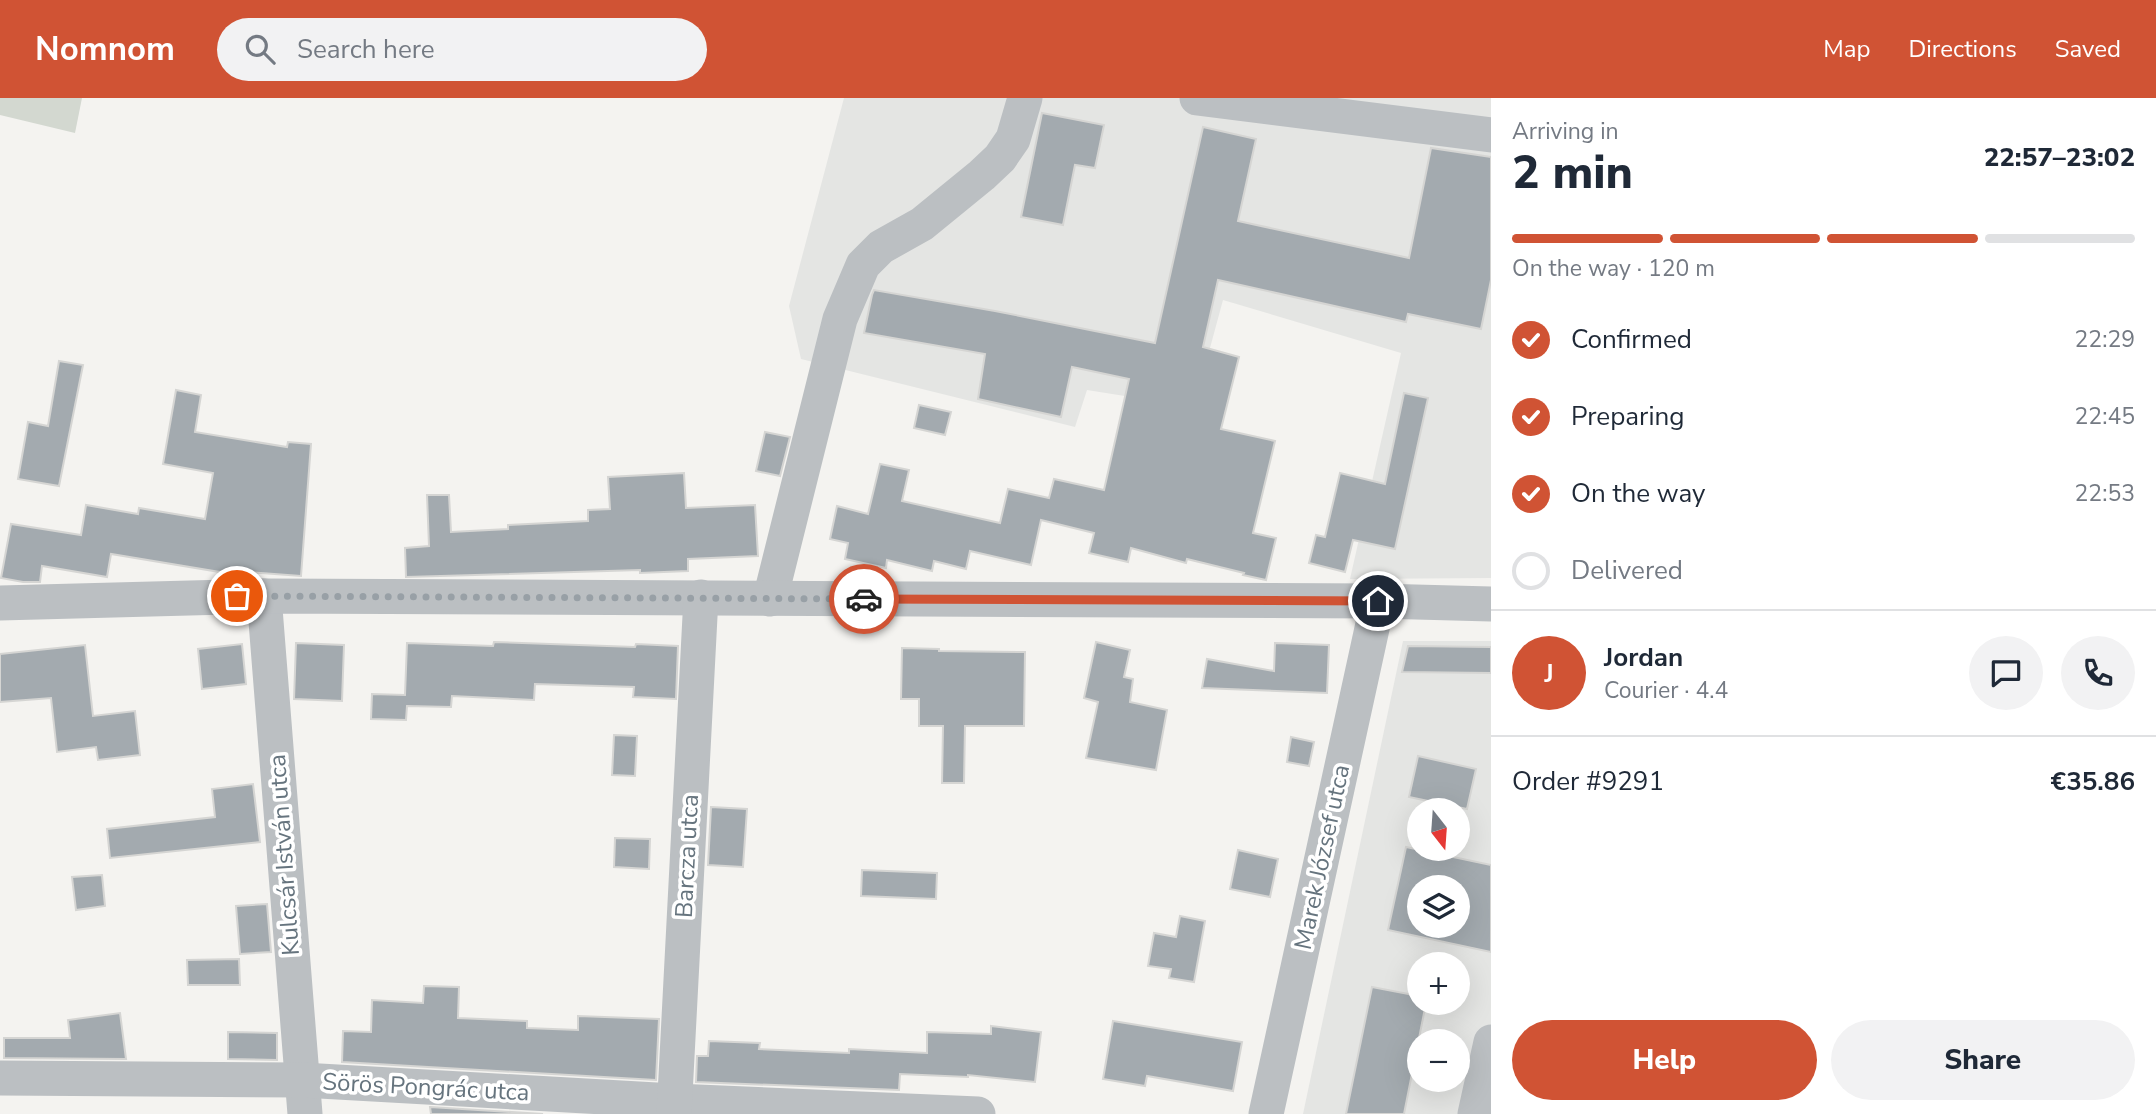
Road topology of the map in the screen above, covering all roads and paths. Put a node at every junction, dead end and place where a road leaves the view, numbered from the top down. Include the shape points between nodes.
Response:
1 (1025, 98) edge
2 (1197, 98) edge
3 (1491, 135) edge
4 (264, 596) junction
5 (701, 597) junction
6 (770, 599) junction
7 (1378, 601) junction
8 (0, 603) edge
9 (1491, 604) edge
10 (1491, 1042) edge
11 (0, 1078) edge
12 (302, 1080) junction
13 (674, 1108) edge
14 (305, 1114) edge
15 (978, 1114) edge
16 (1266, 1114) edge
17 (1475, 1114) edge

1 - 6 street via 1013,139 1000,158 922,224 880,247 863,265 840,319
2 - 3 street
4 - 5 street
4 - 8 street
4 - 12 street, Kulcsár István utca
5 - 6 street
5 - 13 street, Barcza utca
6 - 7 street
7 - 9 street
7 - 16 street, Marek József utca
10 - 17 street
11 - 12 street, Sörös Pongrác utca
12 - 13 street, Sörös Pongrác utca
12 - 14 street, Kulcsár István utca
13 - 15 street, Sörös Pongrác utca

